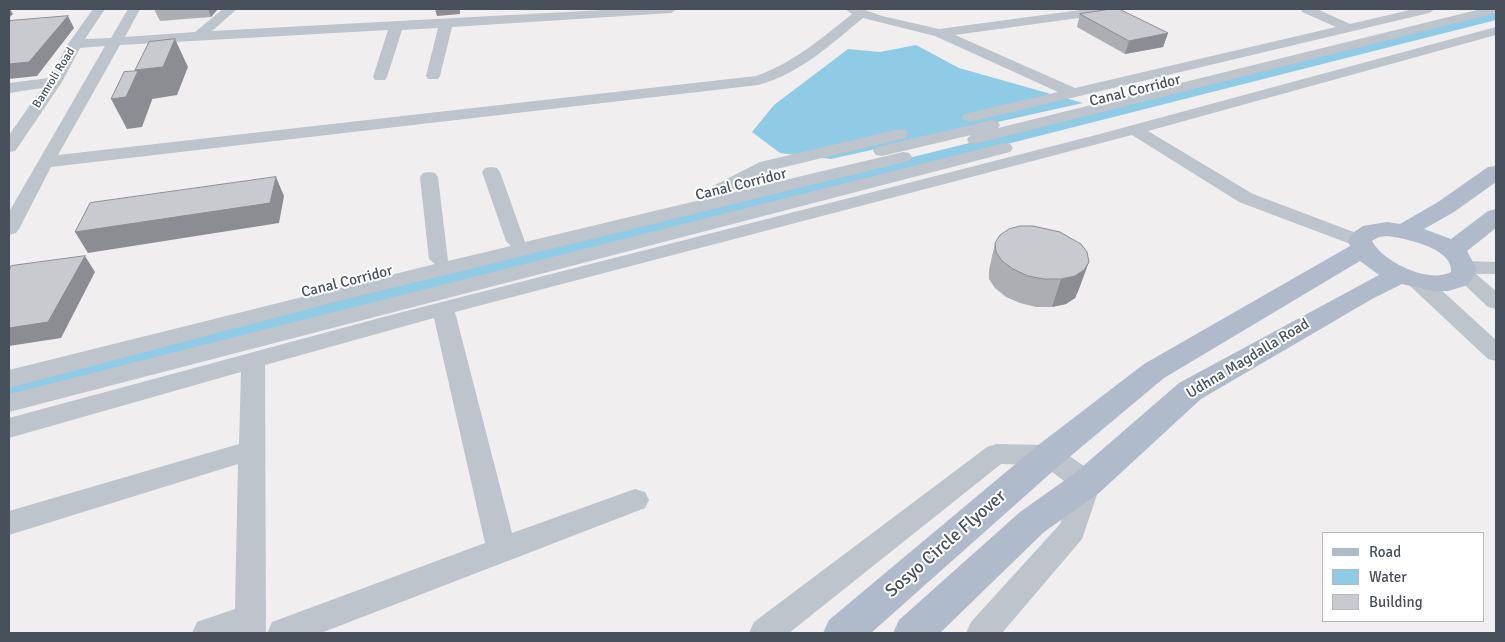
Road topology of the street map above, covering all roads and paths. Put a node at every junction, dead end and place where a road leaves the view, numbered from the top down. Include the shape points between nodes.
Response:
1 (99, 9) edge
2 (134, 9) edge
3 (230, 9) edge
4 (463, 9) edge
5 (671, 9) edge
6 (1115, 9) edge
7 (1308, 9) edge
8 (1429, 9) edge
9 (1473, 9) edge
10 (1496, 9) edge
11 (856, 11) edge
12 (532, 14) edge
13 (501, 15) edge
14 (1496, 21) edge
15 (462, 23) junction
16 (446, 24) junction
17 (396, 26) junction
18 (1349, 28) junction
19 (1496, 31) edge
20 (939, 33) junction
21 (200, 35) junction
22 (115, 41) junction
23 (75, 44) junction
24 (433, 76) dead end
25 (380, 77) dead end
26 (54, 82) junction
27 (9, 88) edge
28 (1074, 93) junction
29 (1135, 130) junction
30 (9, 147) edge
31 (44, 162) junction
32 (491, 172) dead end
33 (1496, 172) edge
34 (429, 178) dead end
35 (718, 191) junction
36 (1496, 216) edge
37 (9, 229) edge
38 (1404, 231) junction
39 (516, 241) junction
40 (1361, 245) junction
41 (439, 260) junction
42 (1460, 264) junction
43 (1496, 268) edge
44 (1408, 278) junction
45 (1496, 302) edge
46 (443, 309) junction
47 (1496, 352) edge
48 (253, 360) junction
49 (9, 364) edge
50 (9, 379) edge
51 (9, 403) edge
52 (9, 428) edge
53 (252, 450) junction
54 (1048, 455) junction
55 (1088, 483) junction
56 (635, 500) dead end
57 (9, 523) edge
58 (502, 551) junction
59 (250, 626) edge
60 (208, 633) edge
61 (283, 633) edge
62 (765, 633) edge
63 (844, 633) edge
64 (913, 633) edge
65 (982, 633) edge

1 - 23 street, Bamroli Road
2 - 22 street
3 - 21 street
4 - 15 street
5 - 12 street
6 - 20 street
7 - 18 street
8 - 18 street
9 - 35 street, Canal Corridor
10 - 50 street via 334,295
11 - 20 street
11 - 31 street via 795,65 758,80
12 - 13 street
13 - 15 street
14 - 51 street
15 - 16 street
16 - 17 street
16 - 24 street
17 - 21 street
17 - 25 street
18 - 28 street
19 - 29 street
20 - 28 street
21 - 22 street
22 - 23 street
22 - 31 street
23 - 26 street, Bamroli Road
26 - 27 street
26 - 30 street, Bamroli Road
28 - 35 street via 779,162
29 - 40 street via 1246,198
29 - 46 street
31 - 37 street
32 - 39 street
33 - 38 main road
34 - 41 street
35 - 39 street, Canal Corridor
36 - 42 main road, Udhna Magdalla Road
38 - 40 main road via 1373,230 1364,234
38 - 42 main road via 1438,242
39 - 41 street, Canal Corridor
40 - 44 main road, Udhna Magdalla Road via 1376,263
40 - 54 main road, Sosyo Circle Flyover via 1154,371
41 - 49 street, Canal Corridor
42 - 43 street
42 - 44 main road, Udhna Magdalla Road via 1458,280
42 - 45 street
44 - 47 street
44 - 55 main road, Udhna Magdalla Road via 1363,293 1190,391
46 - 48 street
46 - 58 street
48 - 52 street
48 - 53 street
53 - 57 street
53 - 59 street
54 - 55 street
54 - 62 street via 996,454
54 - 63 main road, Sosyo Circle Flyover
55 - 64 main road via 1032,522
55 - 65 street via 1072,530
56 - 58 street
58 - 61 street
59 - 60 street

